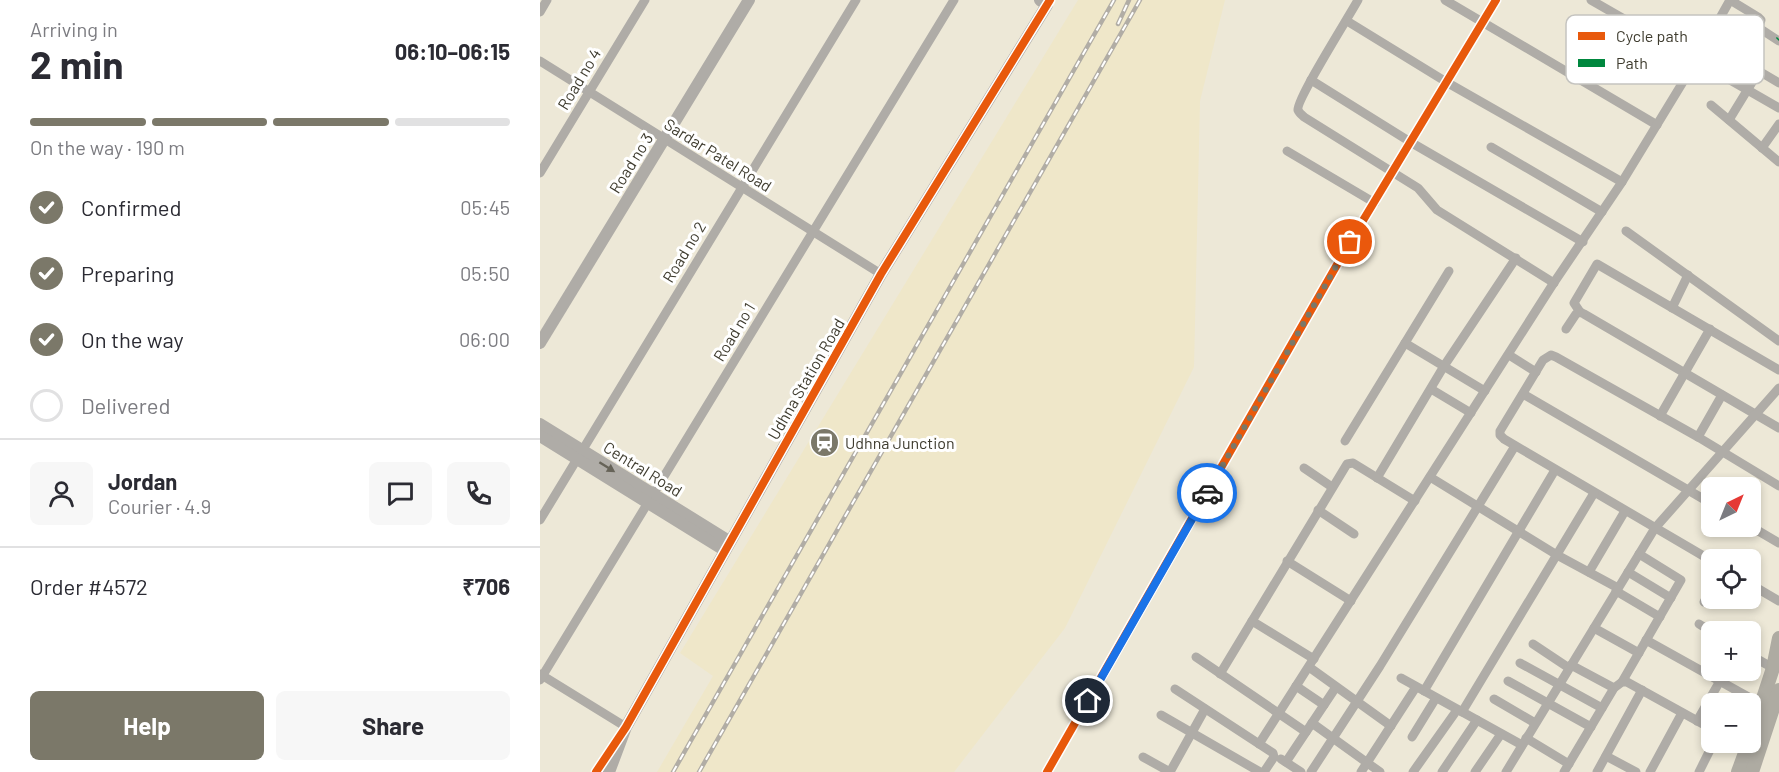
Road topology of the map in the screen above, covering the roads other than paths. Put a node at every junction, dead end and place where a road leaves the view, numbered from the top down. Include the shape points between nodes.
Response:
1 (547, 0) edge
2 (645, 0) edge
3 (749, 0) edge
4 (856, 0) edge
5 (954, 0) edge
6 (1358, 0) edge
7 (1444, 0) edge
8 (1496, 0) edge
9 (1591, 0) edge
10 (1730, 0) edge
11 (1045, 2) edge
12 (540, 12) edge
13 (1618, 15) edge
14 (1722, 15) edge
15 (1754, 15) edge
16 (1347, 21) junction
17 (1483, 22) junction
18 (1764, 31) edge
19 (1779, 40) edge
20 (540, 61) edge
21 (1566, 71) edge
22 (1764, 74) edge
23 (1311, 80) junction
24 (1448, 82) junction
25 (1779, 83) edge
26 (1588, 84) edge
27 (1682, 84) edge
28 (1738, 84) edge
29 (1751, 84) edge
30 (1748, 90) junction
31 (589, 91) junction
32 (1711, 105) dead end
33 (1779, 108) edge
34 (1729, 120) junction
35 (1779, 124) edge
36 (1657, 125) junction
37 (666, 139) junction
38 (1412, 143) junction
39 (1491, 147) dead end
40 (1762, 148) junction
41 (1287, 151) dead end
42 (1779, 162) edge
43 (1394, 172) junction
44 (540, 173) edge
45 (1622, 182) junction
46 (741, 186) junction
47 (1375, 204) junction
48 (1602, 212) junction
49 (813, 231) junction
50 (1626, 231) dead end
51 (1583, 242) junction
52 (1516, 258) junction
53 (1449, 271) dead end
54 (881, 274) junction
55 (1688, 275) junction
56 (1554, 283) junction
57 (1672, 308) junction
58 (1580, 312) junction
59 (1566, 329) dead end
60 (1710, 330) junction
61 (1779, 341) edge
62 (540, 343) edge
63 (1405, 343) junction
64 (1509, 355) junction
65 (1444, 366) junction
66 (1779, 370) edge
67 (1536, 372) junction
68 (1684, 372) junction
69 (1779, 388) edge
70 (1431, 389) junction
71 (1485, 391) junction
72 (1523, 394) junction
73 (1722, 395) junction
74 (1471, 413) junction
75 (1756, 415) junction
76 (1660, 416) junction
77 (540, 424) edge
78 (1779, 428) edge
79 (540, 436) edge
80 (1698, 437) junction
81 (1345, 441) dead end
82 (1515, 446) junction
83 (1723, 452) junction
84 (580, 456) junction
85 (1304, 468) dead end
86 (1555, 470) junction
87 (1430, 477) junction
88 (1377, 478) junction
89 (1779, 486) edge
90 (1332, 487) junction
91 (1689, 491) junction
92 (1594, 493) junction
93 (1701, 498) edge
94 (650, 499) junction
95 (1415, 501) junction
96 (1478, 506) junction
97 (1318, 510) junction
98 (1625, 511) junction
99 (540, 520) edge
100 (1655, 528) junction
101 (1519, 531) junction
102 (1761, 532) edge
103 (1354, 534) dead end
104 (1779, 543) edge
105 (727, 546) junction
106 (1639, 554) junction
107 (1557, 555) junction
108 (1701, 555) edge
109 (1287, 561) junction
110 (1589, 572) junction
111 (1628, 572) junction
112 (1617, 590) junction
113 (1761, 590) edge
114 (1671, 598) junction
115 (1351, 601) junction
116 (1779, 601) edge
117 (1660, 617) junction
118 (1252, 621) junction
119 (1593, 628) junction
120 (1779, 638) edge
121 (1646, 640) junction
122 (1533, 644) dead end
123 (1639, 653) junction
124 (1196, 657) dead end
125 (1761, 661) edge
126 (1311, 663) junction
127 (1520, 663) dead end
128 (1570, 666) junction
129 (1773, 668) junction
130 (1701, 670) edge
131 (1220, 674) junction
132 (541, 677) edge
133 (1401, 678) dead end
134 (1508, 681) dead end
135 (1720, 681) joint
136 (1559, 684) junction
137 (1618, 685) junction
138 (1296, 686) junction
139 (1336, 687) junction
140 (1175, 689) dead end
141 (1420, 689) junction
142 (1642, 690) junction
143 (1741, 693) edge
144 (1778, 697) edge
145 (1436, 698) junction
146 (1494, 699) dead end
147 (1357, 701) junction
148 (1547, 704) junction
149 (1761, 704) edge
150 (1324, 705) junction
151 (1602, 708) junction
152 (1205, 709) junction
153 (1459, 711) junction
154 (1682, 713) junction
155 (1278, 714) junction
156 (1161, 715) dead end
157 (1477, 720) junction
158 (1697, 721) junction
159 (1312, 723) junction
160 (1535, 723) junction
161 (1701, 723) edge
162 (1391, 726) junction
163 (626, 727) junction
164 (1591, 727) junction
165 (1306, 732) junction
166 (1192, 733) junction
167 (1501, 734) junction
168 (1412, 737) dead end
169 (1333, 738) junction
170 (1524, 742) junction
171 (1259, 744) junction
172 (1708, 753) edge
173 (1749, 753) edge
174 (1274, 755) junction
175 (1606, 756) junction
176 (1143, 757) dead end
177 (1286, 762) junction
178 (1367, 762) junction
179 (1567, 768) edge
180 (1750, 769) edge
181 (596, 772) edge
182 (609, 772) edge
183 (1047, 772) edge
184 (1170, 772) edge
185 (1262, 772) edge
186 (1301, 772) edge
187 (1311, 772) edge
188 (1361, 772) edge
189 (1380, 772) edge
190 (1413, 772) edge
191 (1442, 772) edge
192 (1475, 772) edge
193 (1506, 772) edge
194 (1597, 772) edge
195 (1636, 772) edge
196 (1650, 772) edge
197 (1699, 772) edge

1 - 12 street
2 - 31 street, Road no 4
3 - 37 street, Road no 3
4 - 46 street, Road no 2
5 - 49 street, Road no 1
6 - 16 street
7 - 17 street
8 - 17 street
9 - 13 street
10 - 14 street
10 - 15 street
11 - 54 street, Udhna Station Road
16 - 23 street
16 - 24 street
17 - 21 street
17 - 24 street
18 - 19 street
20 - 31 street, Sardar Patel Road
22 - 25 street
23 - 38 street
23 - 43 street via 1298,106 1299,112
24 - 38 street
24 - 45 street
26 - 36 street
27 - 36 street
28 - 30 street
29 - 30 street
30 - 33 street
30 - 34 street
31 - 37 street, Sardar Patel Road
31 - 44 street, Road no 4
32 - 34 street
34 - 40 street
35 - 40 street
36 - 45 street
37 - 46 street, Sardar Patel Road
37 - 62 street, Road no 3
38 - 43 street
38 - 51 street
39 - 48 street
40 - 42 street
41 - 47 street
43 - 47 street
43 - 52 street via 1422,191 1437,210
45 - 48 street
46 - 49 street, Sardar Patel Road
46 - 84 street, Road no 2
47 - 183 street
48 - 51 street
49 - 54 street, Sardar Patel Road
49 - 94 street, Road no 1
50 - 55 street
51 - 56 street
52 - 56 street
52 - 65 street
53 - 63 street
54 - 105 street, Udhna Station Road
55 - 57 street
55 - 61 street
56 - 64 street
57 - 58 street via 1596,264 1574,303
57 - 60 street
58 - 59 street
58 - 68 street
60 - 66 street
60 - 68 street
63 - 65 street
63 - 81 street
64 - 67 street
64 - 71 street
65 - 70 street
65 - 71 street
67 - 72 street
67 - 76 street via 1551,355
68 - 73 street
68 - 76 street
69 - 75 street
70 - 74 street
70 - 88 street
71 - 74 street
72 - 82 street via 1500,431
72 - 91 street
73 - 75 street
73 - 80 street
74 - 87 street
75 - 78 street
75 - 83 street
76 - 80 street
77 - 84 street, Central Road
79 - 84 street, Central Road
80 - 83 street
82 - 86 street
82 - 96 street
83 - 89 street
83 - 91 street
84 - 94 street, Central Road
84 - 99 street, Road no 2
85 - 90 street
86 - 92 street
86 - 101 street
87 - 95 street
87 - 96 street
88 - 90 street via 1350,462
88 - 95 street
90 - 97 street
91 - 93 street
91 - 100 street
92 - 98 street
92 - 107 street
94 - 105 street, Central Road
94 - 132 street, Road no 1
95 - 115 street
96 - 101 street
96 - 147 street
97 - 103 street
97 - 109 street
98 - 100 street
98 - 110 street
100 - 106 street
100 - 108 street
101 - 107 street
101 - 141 street
102 - 104 street
105 - 163 street, Udhna Station Road
106 - 111 street
106 - 114 street via 1679,578
107 - 110 street
107 - 153 street
109 - 115 street
109 - 118 street
110 - 112 street
111 - 112 street
111 - 114 street
112 - 117 street
112 - 119 street
113 - 116 street
114 - 117 street
115 - 126 street
117 - 121 street
118 - 126 street
118 - 131 street
119 - 123 street
119 - 128 street
120 - 129 main road
121 - 123 street
121 - 130 street
122 - 128 street
123 - 137 street
124 - 131 street
125 - 129 street
126 - 138 street
126 - 139 street
127 - 136 street
128 - 136 street
128 - 137 street
129 - 149 main road
131 - 155 street
132 - 163 street
133 - 141 street
134 - 148 street
135 - 143 street
135 - 158 street
136 - 148 street
136 - 151 street
137 - 142 street via 1627,682
137 - 151 street
138 - 150 street
138 - 155 street
139 - 147 street
139 - 150 street
140 - 152 street
141 - 145 street
141 - 162 street
142 - 154 street
142 - 175 street
144 - 180 main road
145 - 153 street
145 - 168 street
146 - 160 street
147 - 162 street
147 - 169 street
148 - 160 street
148 - 164 street
150 - 159 street
151 - 164 street
152 - 166 street
152 - 171 street
153 - 157 street
153 - 190 street
154 - 158 street
154 - 196 street
155 - 165 street
155 - 171 street
156 - 166 street
157 - 167 street
157 - 191 street
158 - 161 street
159 - 165 street
159 - 169 street
160 - 170 street
162 - 178 street
163 - 181 street, Udhna Station Road
163 - 182 street
164 - 179 street
165 - 177 street
166 - 184 street
166 - 185 street
167 - 170 street
167 - 192 street
169 - 178 street
169 - 187 street
170 - 179 street
170 - 193 street
171 - 174 street
172 - 197 street
173 - 180 main road
174 - 177 street
174 - 185 street
175 - 194 street
175 - 195 street
176 - 184 street
177 - 186 street
178 - 188 street
178 - 189 street

